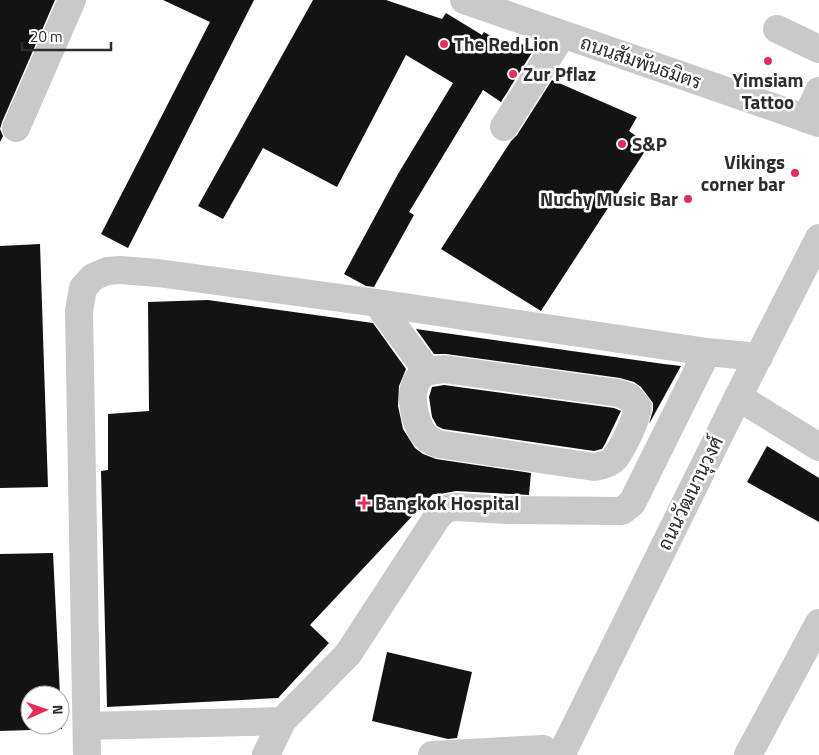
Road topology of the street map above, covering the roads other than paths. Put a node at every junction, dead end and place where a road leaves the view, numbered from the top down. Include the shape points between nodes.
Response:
1 (72, 0) edge
2 (464, 0) edge
3 (777, 29) dead end
4 (562, 35) junction
5 (819, 49) edge
6 (819, 91) edge
7 (813, 121) edge
8 (504, 127) dead end
9 (16, 128) dead end
10 (819, 238) edge
11 (813, 264) edge
12 (377, 303) junction
13 (707, 352) junction
14 (759, 357) junction
15 (428, 372) junction
16 (738, 397) junction
17 (819, 447) edge
18 (819, 623) edge
19 (282, 721) junction
20 (87, 726) junction
21 (554, 752) edge
22 (87, 755) edge
23 (266, 755) edge
24 (432, 755) edge
25 (748, 755) edge

1 - 9 street
2 - 4 street, ถนนสัมพันธมิตร
3 - 5 street
4 - 7 street, ถนนสัมพันธมิตร
4 - 8 street
6 - 7 street
10 - 11 street, ถนนวัฒนานุวงศ์
11 - 14 street, ถนนวัฒนานุวงศ์
12 - 13 street
12 - 15 street
12 - 20 street via 120,270 93,277 83,288 80,310
13 - 14 street
13 - 19 street via 632,504 622,511 455,507 445,510 348,654
14 - 16 street, ถนนวัฒนานุวงศ์
15 - 15 street via 444,369 618,393 629,397 638,407 636,418 614,459 594,467 438,444 426,438 415,414 415,383
16 - 17 street
16 - 21 street, ถนนวัฒนานุวงศ์
18 - 25 street
19 - 20 street
19 - 23 street
20 - 22 street
21 - 24 street

